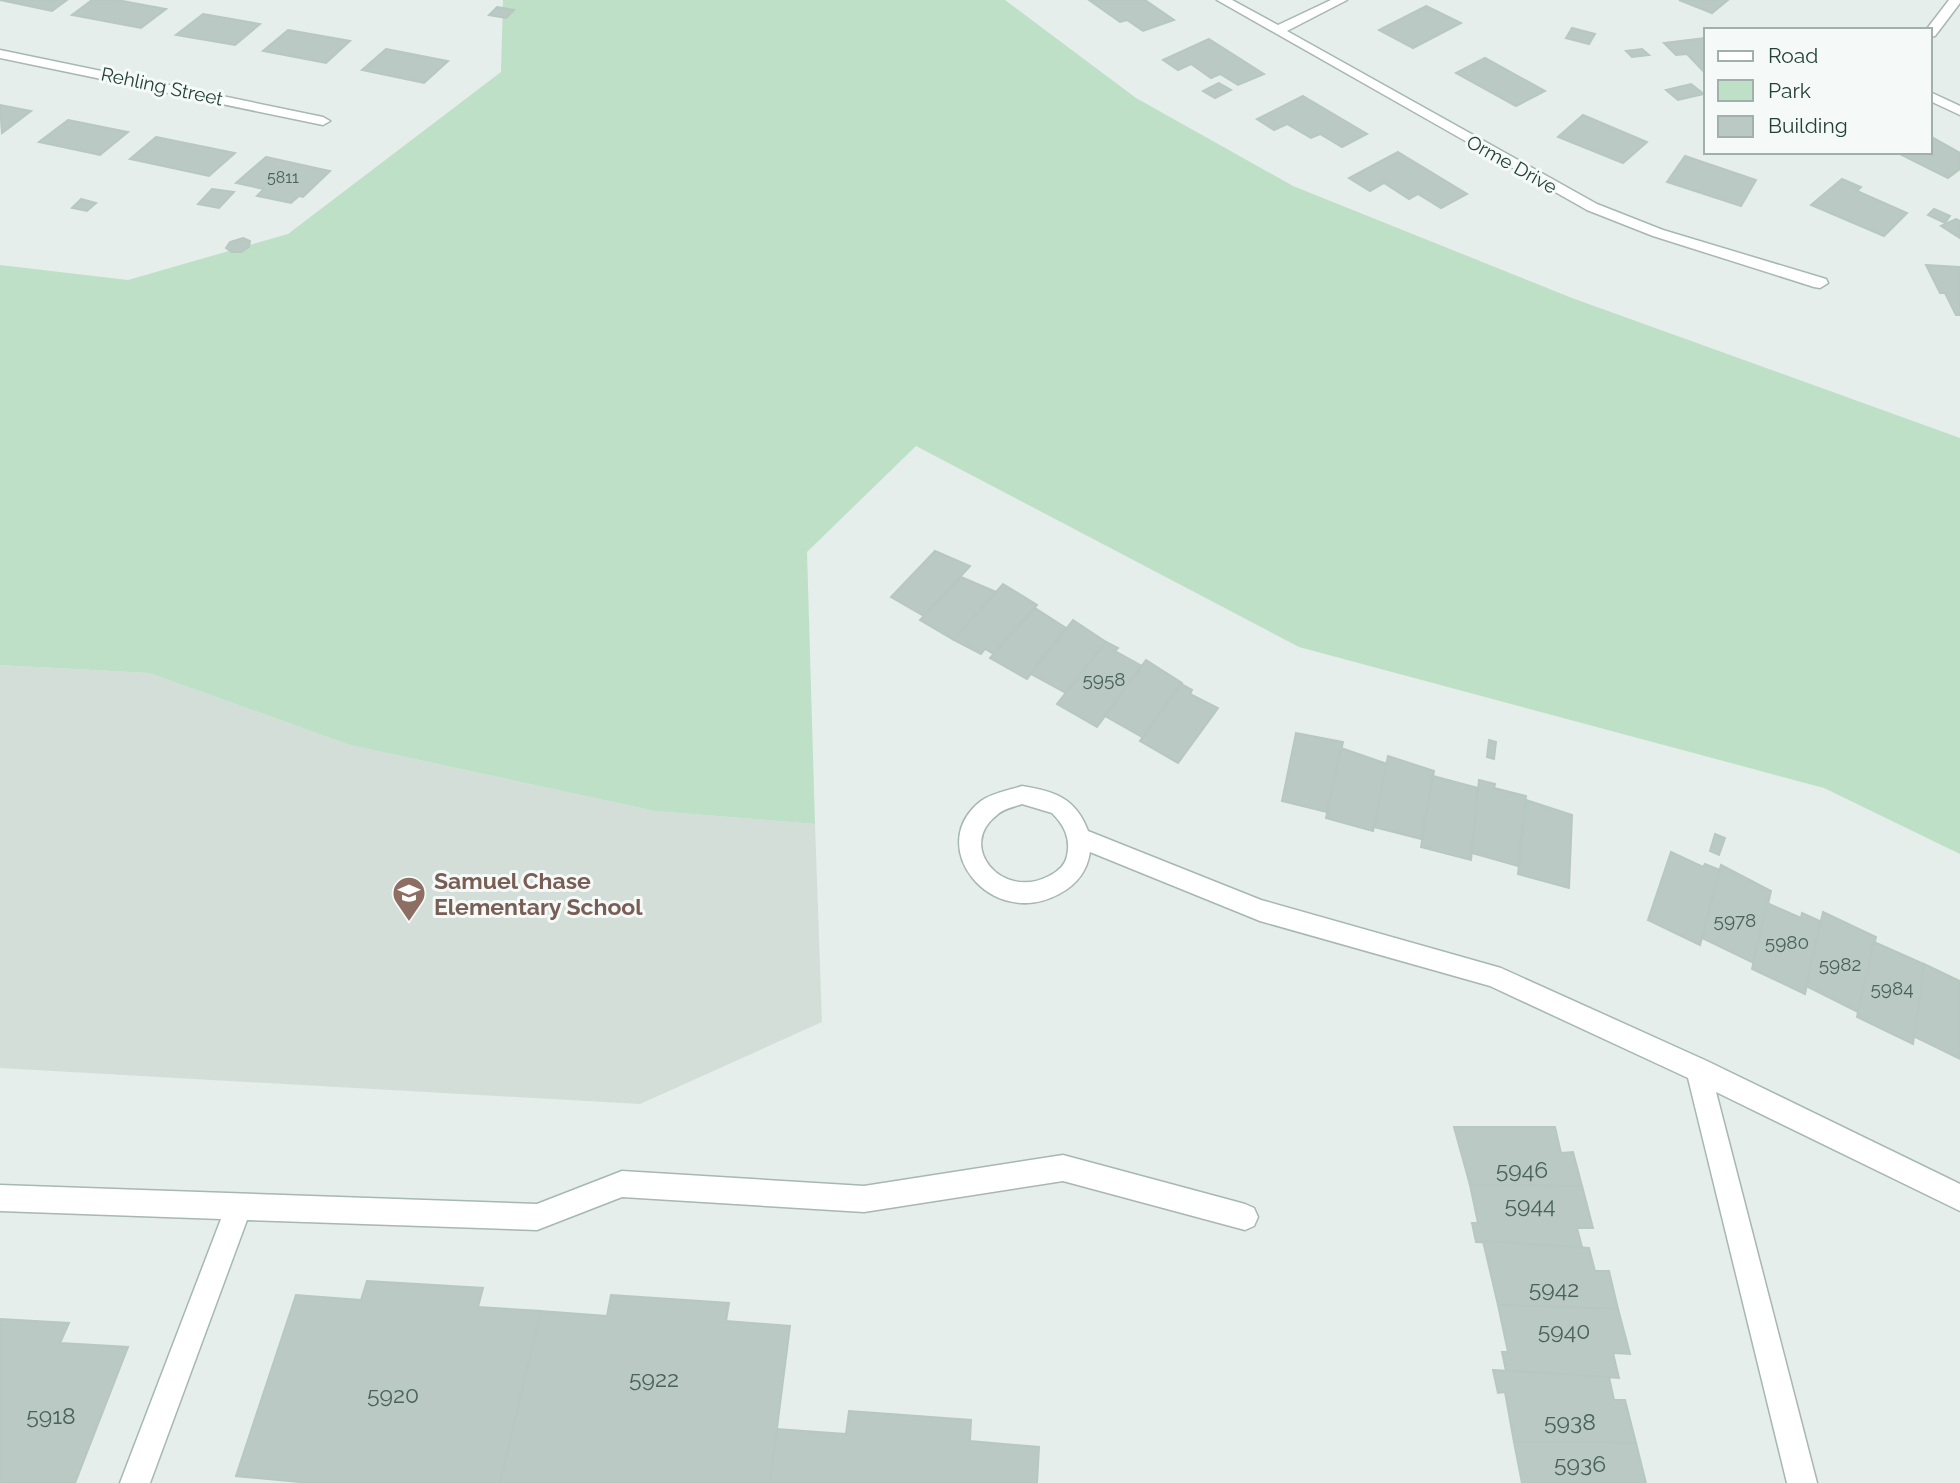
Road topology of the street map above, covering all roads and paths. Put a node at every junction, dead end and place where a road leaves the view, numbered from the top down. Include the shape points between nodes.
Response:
1 (1223, 0) edge
2 (1341, 0) edge
3 (1956, 0) edge
4 (1932, 30) edge
5 (1276, 31) junction
6 (0, 54) edge
7 (1932, 97) edge
8 (1960, 111) edge
9 (323, 121) dead end
10 (1821, 283) dead end
11 (1080, 838) junction
12 (1698, 1070) junction
13 (0, 1198) edge
14 (1960, 1198) edge
15 (239, 1207) junction
16 (1245, 1217) dead end
17 (135, 1483) edge
18 (1802, 1483) edge

1 - 5 street, Orme Drive
2 - 5 street
3 - 4 street
5 - 10 street, Orme Drive via 1592,207 1658,233
6 - 9 street, Rehling Street
7 - 8 street
11 - 11 street via 1065,811 1049,800 1022,795 984,811 969,837 970,854 985,880 1008,893 1028,895 1055,888 1069,876 1079,858
11 - 12 street via 1260,910 1493,976
12 - 14 street
12 - 18 street
13 - 15 street
15 - 16 street via 537,1217 622,1184 864,1199 1063,1168
15 - 17 street

